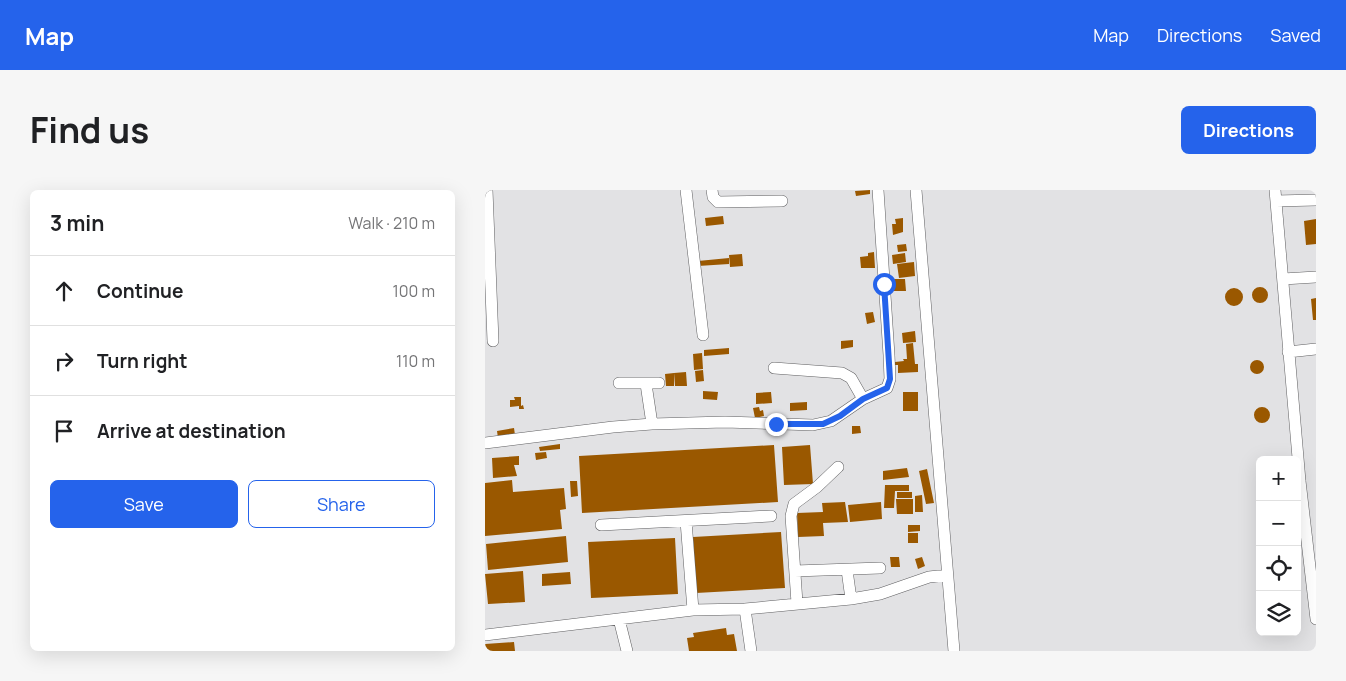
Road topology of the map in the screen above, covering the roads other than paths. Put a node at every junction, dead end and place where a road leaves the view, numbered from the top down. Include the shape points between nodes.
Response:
1 (487, 190) edge
2 (686, 190) edge
3 (712, 190) edge
4 (878, 190) edge
5 (916, 190) edge
6 (1276, 196) edge
7 (1316, 200) edge
8 (782, 201) dead end
9 (1316, 277) edge
10 (1283, 279) junction
11 (703, 335) dead end
12 (493, 341) dead end
13 (1316, 349) edge
14 (1288, 352) junction
15 (774, 368) dead end
16 (619, 383) dead end
17 (659, 383) dead end
18 (646, 384) junction
19 (863, 399) junction
20 (652, 424) junction
21 (485, 443) edge
22 (838, 467) dead end
23 (771, 516) dead end
24 (686, 521) junction
25 (601, 525) dead end
26 (880, 568) dead end
27 (847, 570) junction
28 (795, 571) junction
29 (947, 575) junction
30 (851, 598) junction
31 (797, 603) junction
32 (745, 609) junction
33 (693, 610) junction
34 (619, 619) junction
35 (1316, 619) edge
36 (485, 635) edge
37 (627, 651) edge
38 (751, 651) edge
39 (954, 651) edge

1 - 12 street
2 - 11 street
3 - 8 street via 718,202
4 - 19 street via 890,379 887,388
5 - 29 street
6 - 7 street
6 - 10 street
9 - 10 street
10 - 14 street
13 - 14 street
14 - 35 street
15 - 19 street via 842,373 851,378
16 - 18 street
17 - 18 street
18 - 20 street
19 - 20 street via 831,421 813,425
20 - 21 street
22 - 28 street via 798,500 792,509
23 - 24 street
24 - 25 street
24 - 33 street
26 - 27 street
27 - 28 street
27 - 30 street
28 - 31 street
29 - 30 street via 880,594
29 - 39 street
30 - 31 street
31 - 32 street
32 - 33 street
32 - 38 street
33 - 34 street
34 - 36 street
34 - 37 street

